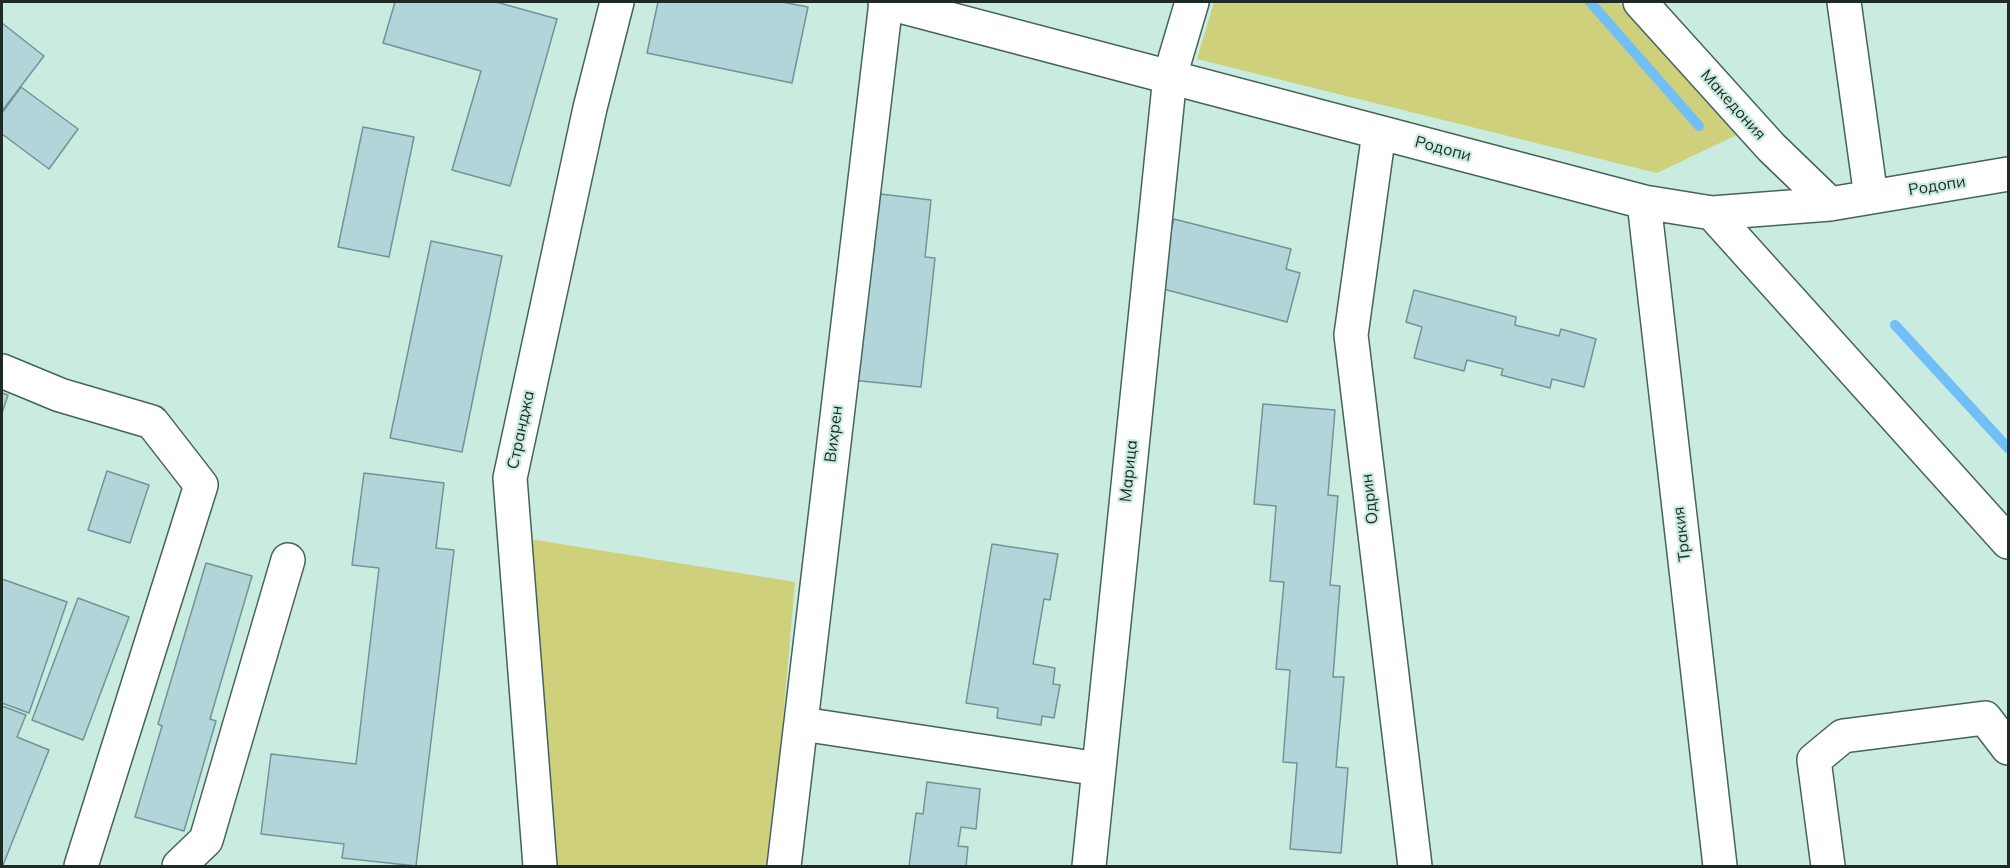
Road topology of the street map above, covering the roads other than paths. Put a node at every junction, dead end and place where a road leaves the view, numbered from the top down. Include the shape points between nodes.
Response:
1 (617, 2) edge
2 (885, 2) edge
3 (1192, 2) edge
4 (1640, 2) edge
5 (1844, 2) edge
6 (1170, 76) junction
7 (1378, 132) junction
8 (2008, 174) edge
9 (1871, 197) junction
10 (1644, 202) junction
11 (1830, 204) junction
12 (1712, 213) junction
13 (2, 371) edge
14 (2008, 542) edge
15 (288, 560) dead end
16 (802, 724) junction
17 (2008, 748) edge
18 (1099, 769) junction
19 (81, 867) edge
20 (179, 867) edge
21 (540, 867) edge
22 (784, 867) edge
23 (1089, 867) edge
24 (1415, 867) edge
25 (1720, 867) edge
26 (1828, 867) edge

1 - 21 street, Странджа via 590,108 510,478
2 - 6 street, Родопи
2 - 16 street, Вихрен
3 - 6 street, Марица
4 - 11 street, Македония via 1771,147
5 - 9 street
6 - 7 street, Родопи
6 - 18 street, Марица
7 - 10 street, Родопи
7 - 24 street, Одрин via 1351,335
8 - 9 street, Родопи
9 - 11 street, Родопи
10 - 12 street, Родопи
10 - 25 street, Тракия
11 - 12 street, Родопи
12 - 14 street
13 - 19 street via 60,395 152,422 201,485
15 - 20 street via 206,840
16 - 18 street
16 - 22 street, Вихрен
17 - 26 street via 1985,718 1843,736 1814,760
18 - 23 street, Марица

